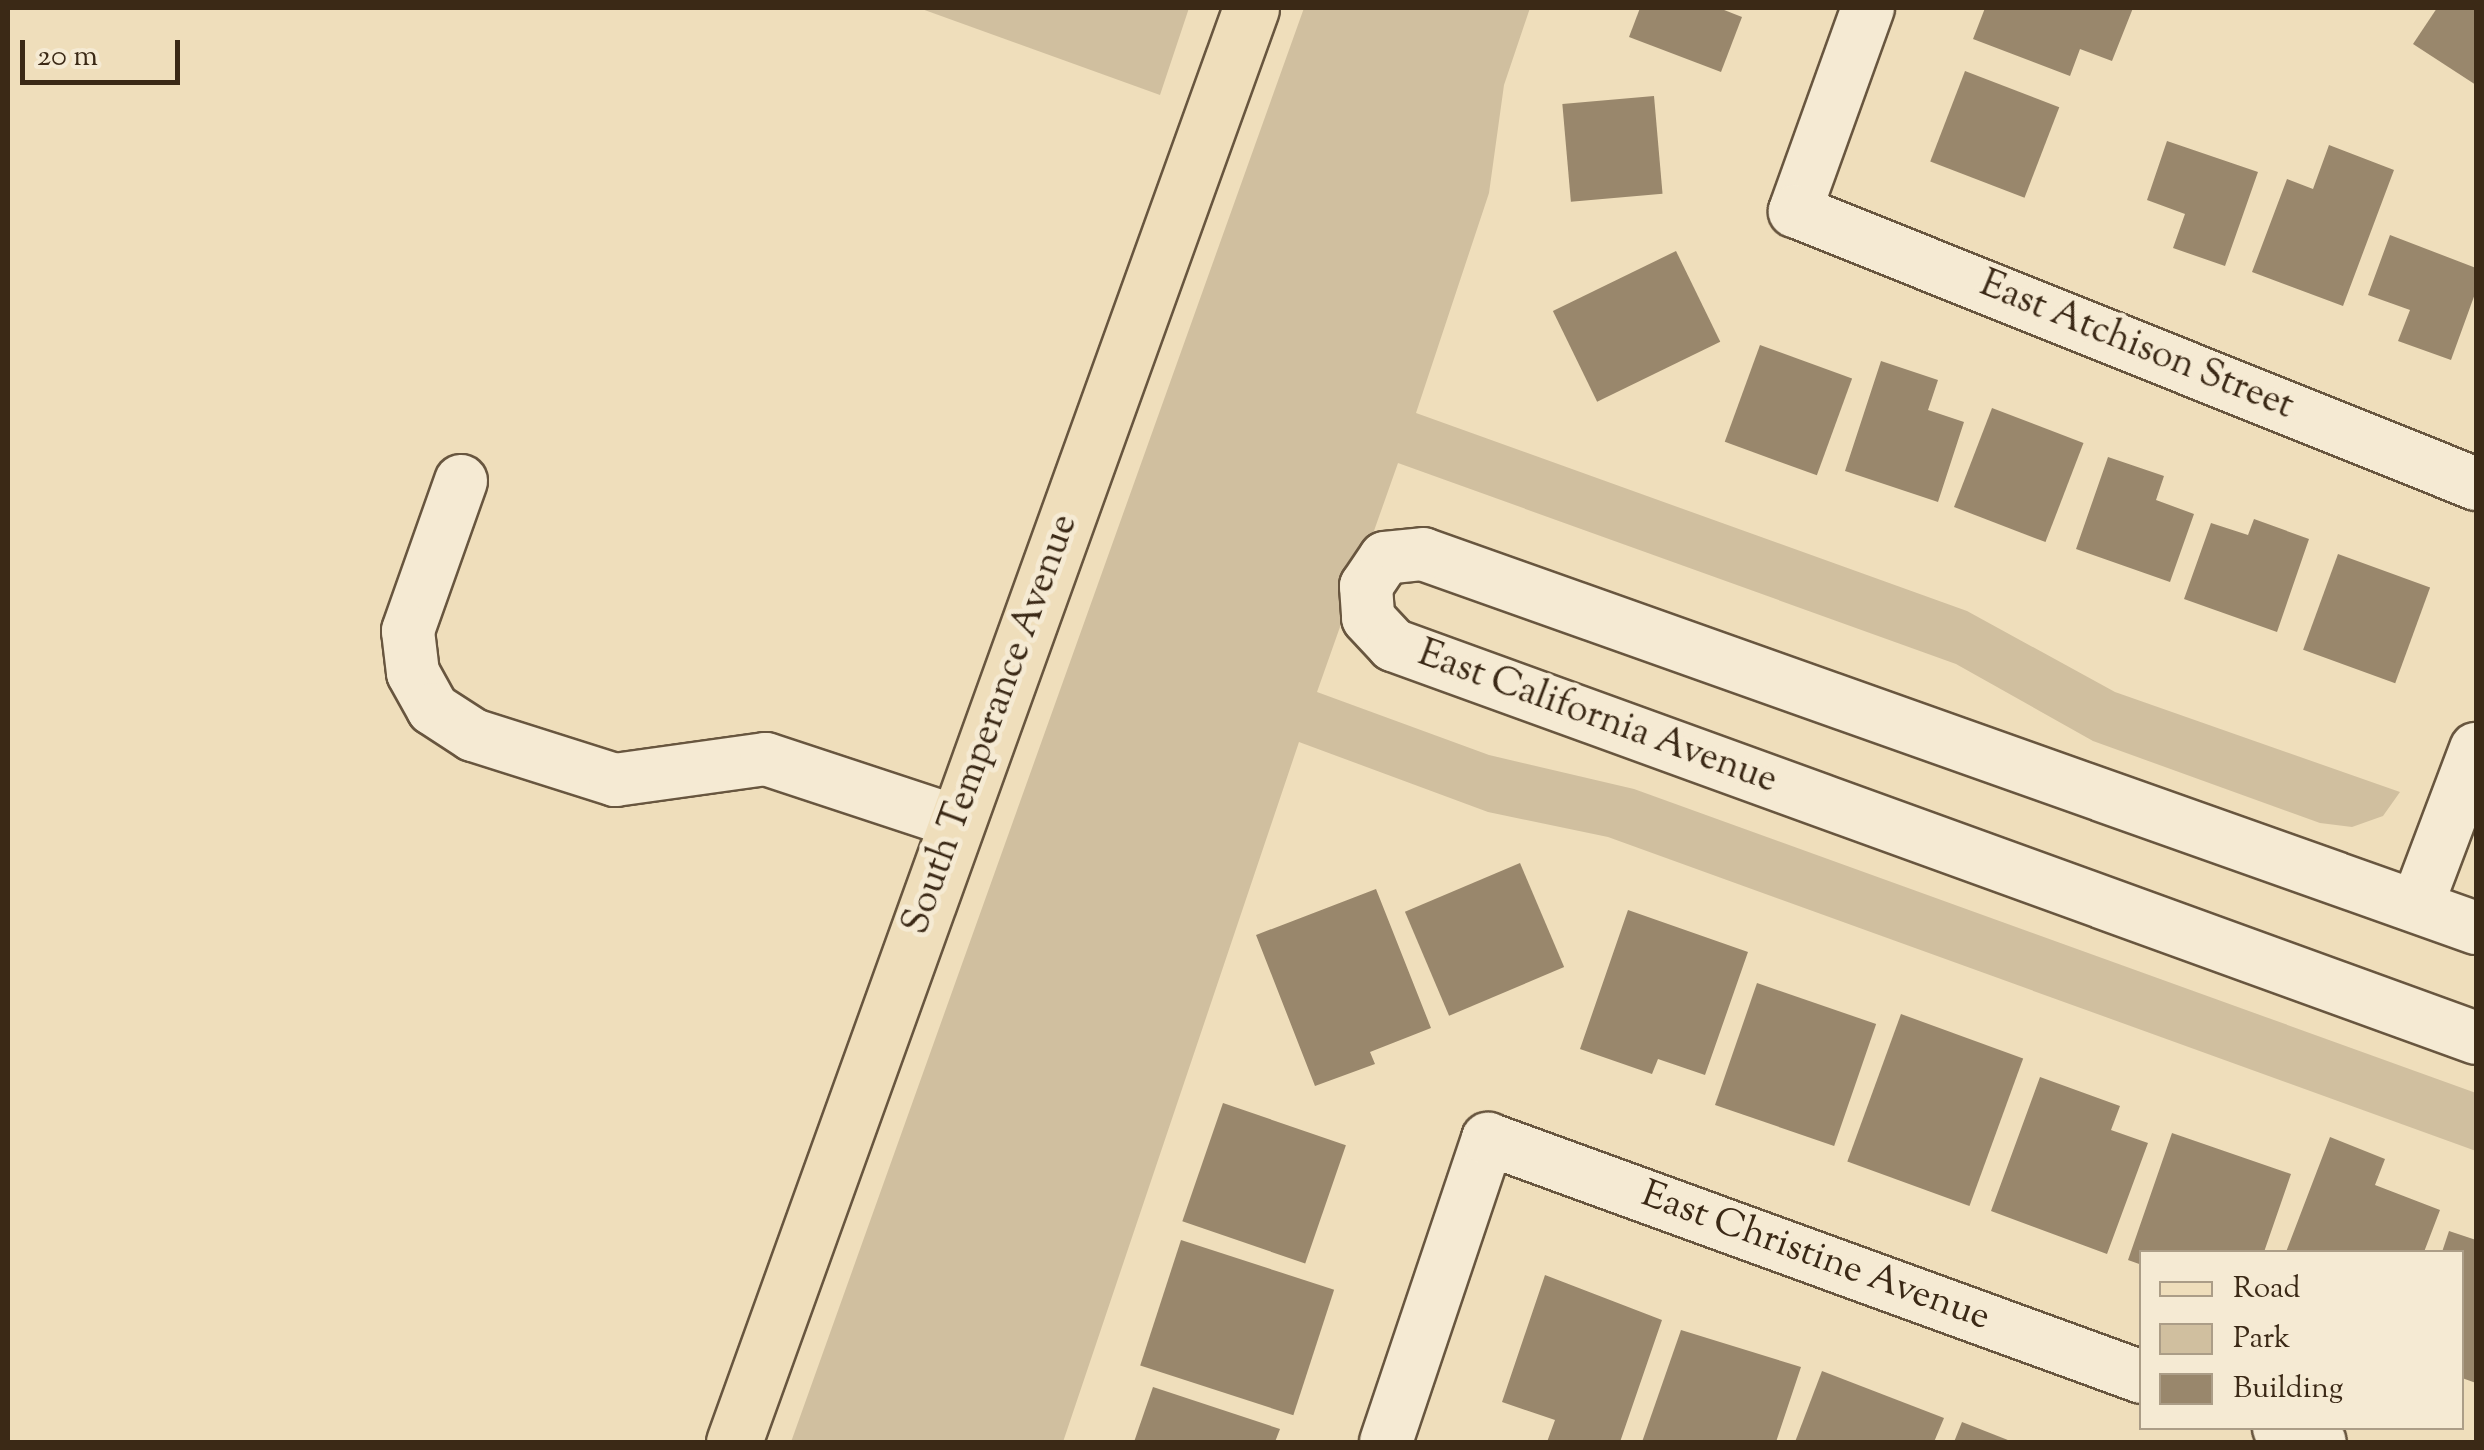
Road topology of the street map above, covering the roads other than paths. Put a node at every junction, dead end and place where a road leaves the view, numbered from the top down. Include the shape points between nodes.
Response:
1 (1251, 8) edge
2 (1868, 8) edge
3 (461, 481) dead end
4 (2476, 484) edge
5 (2476, 749) edge
6 (957, 822) junction
7 (2416, 905) junction
8 (2476, 928) edge
9 (2476, 1038) edge
10 (2139, 1377) edge
11 (2285, 1430) edge
12 (734, 1442) edge
13 (1386, 1442) edge
14 (2320, 1442) edge

1 - 6 main road, South Temperance Avenue
2 - 4 street, East Atchison Street via 1795,211
3 - 6 street via 408,630 413,673 433,708 473,734 615,780 766,759
5 - 7 street
6 - 12 main road, South Temperance Avenue
7 - 8 street, East California Avenue
7 - 9 street, East California Avenue via 1423,554 1386,558 1366,586 1368,618 1393,645
10 - 13 street, East Christine Avenue via 1488,1139
11 - 14 street

